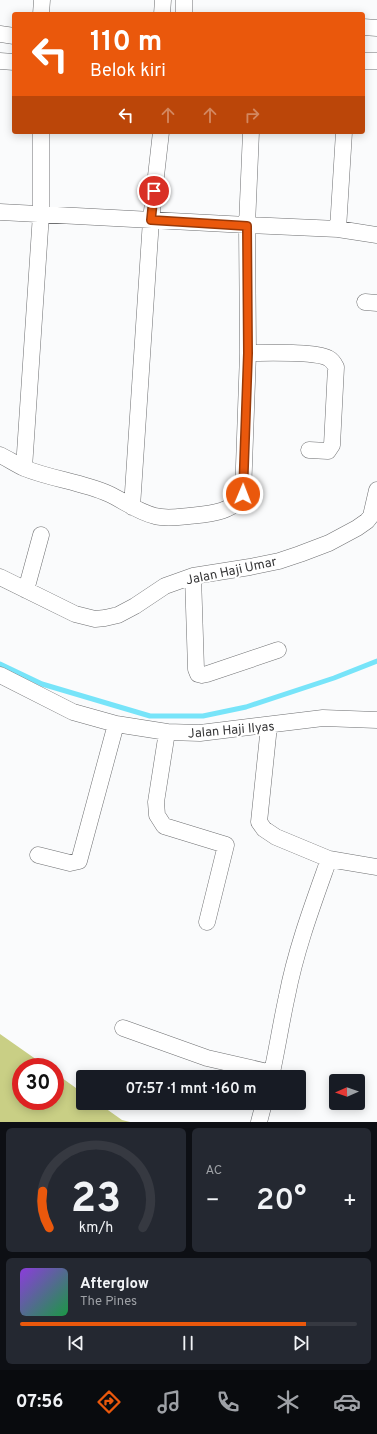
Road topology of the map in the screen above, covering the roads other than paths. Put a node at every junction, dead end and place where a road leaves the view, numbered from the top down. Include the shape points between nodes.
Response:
1 (42, 0) edge
2 (163, 0) edge
3 (184, 0) edge
4 (41, 12) edge
5 (162, 12) edge
6 (184, 12) edge
7 (365, 27) edge
8 (377, 28) edge
9 (0, 34) edge
10 (12, 36) edge
11 (0, 61) edge
12 (365, 61) edge
13 (12, 62) edge
14 (377, 62) edge
15 (41, 134) edge
16 (161, 134) edge
17 (252, 134) edge
18 (344, 134) edge
19 (0, 212) edge
20 (41, 214) junction
21 (151, 220) junction
22 (247, 226) junction
23 (338, 229) junction
24 (377, 235) edge
25 (248, 353) junction
26 (309, 450) dead end
27 (0, 455) edge
28 (24, 468) junction
29 (377, 490) edge
30 (132, 507) junction
31 (41, 535) dead end
32 (193, 576) junction
33 (0, 577) edge
34 (26, 590) junction
35 (278, 650) dead end
36 (0, 675) edge
37 (377, 720) edge
38 (116, 724) junction
39 (269, 726) junction
40 (167, 732) junction
41 (38, 855) dead end
42 (329, 859) junction
43 (377, 867) edge
44 (207, 922) dead end
45 (123, 1028) dead end
46 (252, 1070) edge
47 (272, 1070) edge
48 (262, 1110) edge
49 (259, 1122) edge

1 - 4 street
2 - 5 street
3 - 6 street
7 - 8 street
9 - 10 street
11 - 13 street
12 - 14 street
15 - 20 street
16 - 21 street
17 - 22 street
18 - 23 street
19 - 20 street
20 - 21 street
20 - 28 street
21 - 22 street
21 - 30 street
22 - 23 street
22 - 25 street
23 - 24 street
25 - 26 street via 314,354 328,358 334,363 336,367 332,444 328,451
25 - 30 street via 241,498 231,506 212,513 178,517 156,516
27 - 28 street
28 - 30 street via 108,494
29 - 32 street, Jalan Haji Umar via 371,516 367,521 329,542 278,561 250,568
31 - 34 street
32 - 34 street, Jalan Haji Umar via 165,586 118,615 95,619 75,614
32 - 35 street via 198,674 207,674
33 - 34 street, Jalan Haji Umar
36 - 38 street, Jalan Haji Ilyas via 73,712
37 - 39 street, Jalan Haji Ilyas via 323,718
38 - 40 street, Jalan Haji Ilyas
38 - 41 street via 79,861 70,863
39 - 40 street, Jalan Haji Ilyas via 200,733
39 - 42 street via 259,822 276,837
40 - 44 street via 156,802 157,815 164,826 226,845
42 - 43 street
42 - 47 street via 298,952
45 - 46 street via 207,1058
48 - 49 street

